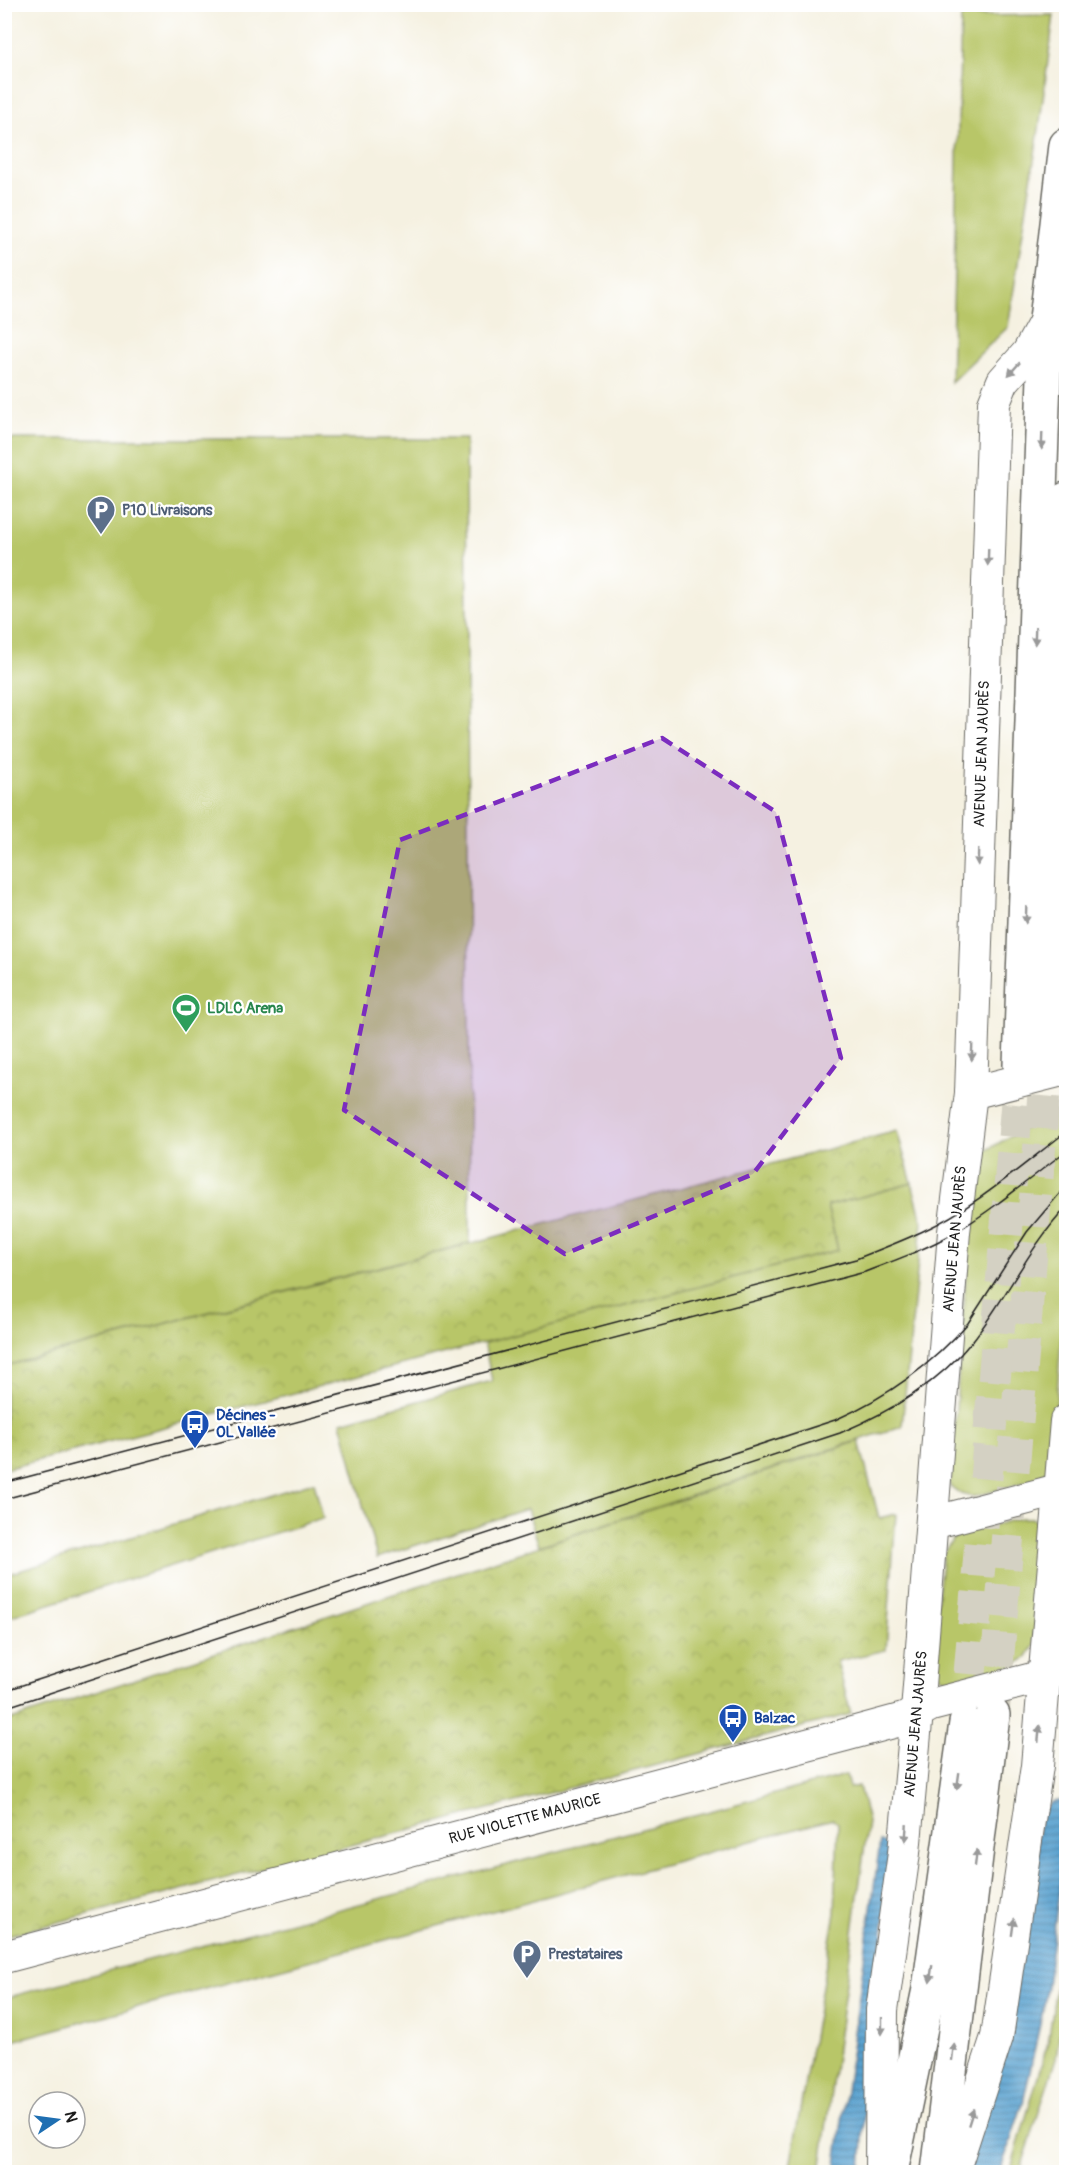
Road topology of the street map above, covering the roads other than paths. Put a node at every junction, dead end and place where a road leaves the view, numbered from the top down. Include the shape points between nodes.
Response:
1 (1066, 145) edge
2 (1046, 320) junction
3 (1066, 499) edge
4 (1045, 1063) edge
5 (970, 1093) junction
6 (1066, 1421) edge
7 (1064, 1489) edge
8 (932, 1523) junction
9 (1044, 1676) junction
10 (917, 1712) junction
11 (4, 1957) edge
12 (881, 2172) edge
13 (891, 2172) edge
14 (938, 2172) edge
15 (953, 2172) edge

1 - 2 main road, AVENUE JEAN JAURÈS
2 -> 4 main road, AVENUE JEAN JAURÈS
2 -> 5 street, AVENUE JEAN JAURÈS via 1028,353 1003,381 994,403
3 - 4 main road
4 - 5 street
5 - 8 street, AVENUE JEAN JAURÈS via 956,1212
6 - 7 street
7 - 8 street
7 - 9 street
8 - 10 street, AVENUE JEAN JAURÈS
9 - 10 street, RUE VIOLETTE MAURICE
15 -> 9 street via 997,2037 1037,1766
10 - 11 street, RUE VIOLETTE MAURICE via 845,1735
10 -> 12 street, AVENUE JEAN JAURÈS via 904,1853 882,2010
14 -> 13 main road via 980,1719

